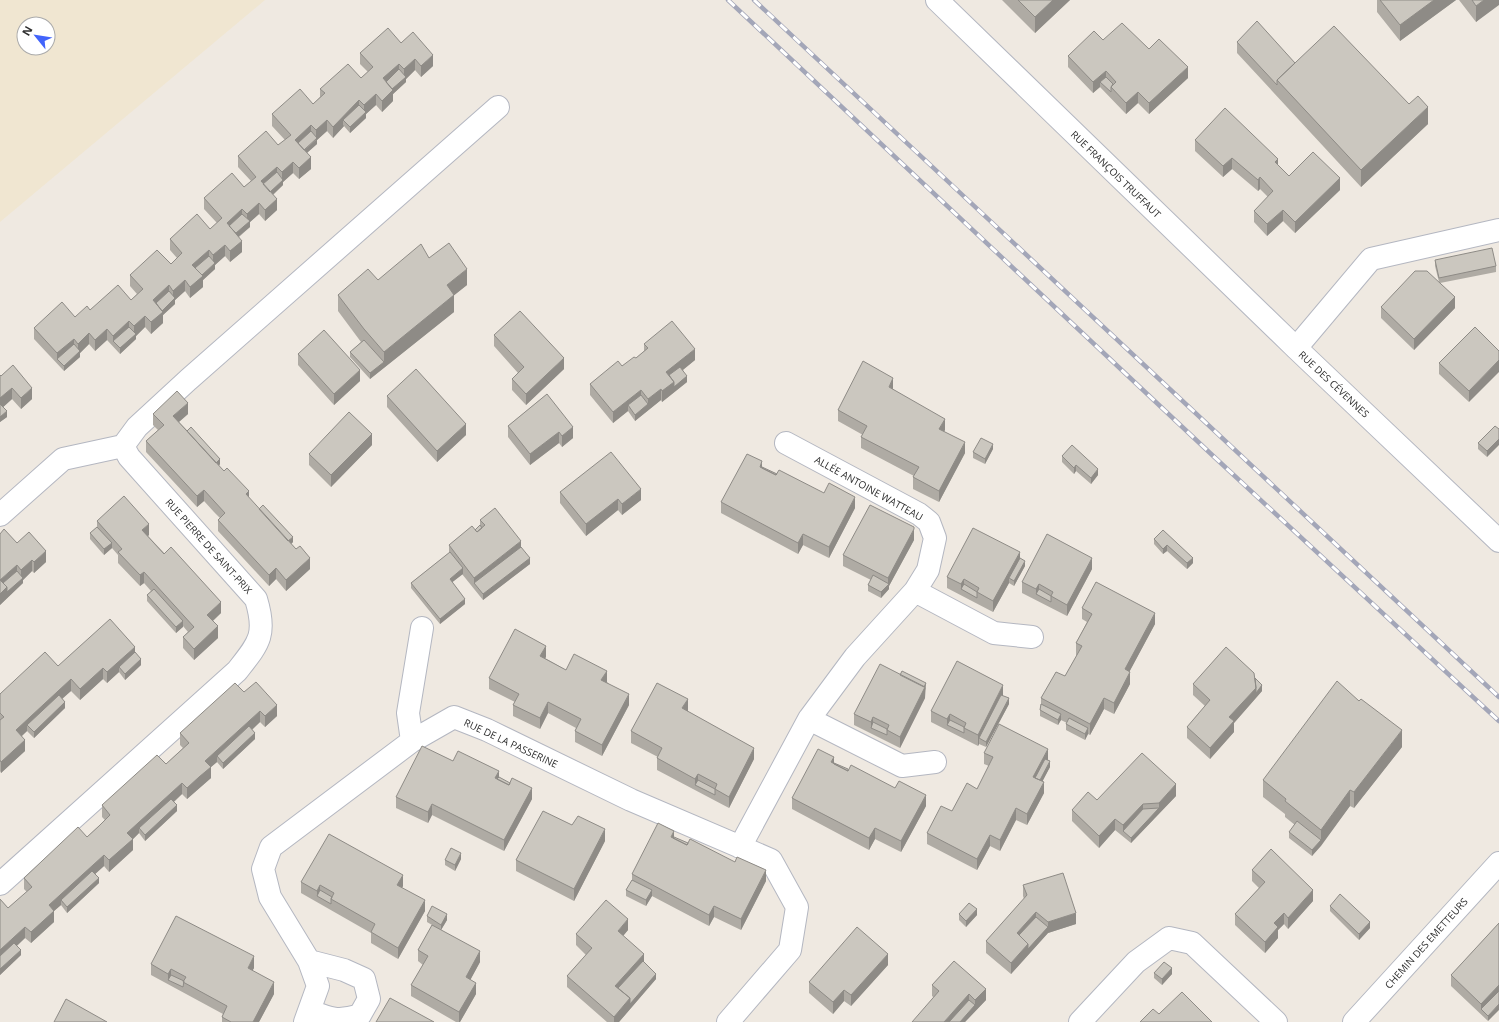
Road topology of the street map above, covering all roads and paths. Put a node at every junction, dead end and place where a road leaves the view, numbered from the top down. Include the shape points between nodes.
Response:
1 (937, 0) edge
2 (498, 107) dead end
3 (1499, 230) edge
4 (1296, 348) junction
5 (786, 443) dead end
6 (123, 446) junction
7 (0, 515) edge
8 (1499, 541) edge
9 (915, 592) junction
10 (422, 628) dead end
11 (1032, 637) dead end
12 (809, 719) junction
13 (412, 742) junction
14 (935, 762) dead end
15 (740, 846) junction
16 (1499, 863) edge
17 (0, 884) edge
18 (309, 961) junction
19 (308, 1016) edge
20 (728, 1022) edge
21 (1080, 1022) edge
22 (1276, 1022) edge
23 (1354, 1022) edge

1 - 4 street, RUE FRANÇOIS TRUFFAUT
2 - 6 street via 188,380 137,427
3 - 4 street, RUE DES CÉVENNES via 1371,259
4 - 8 street, RUE DES CÉVENNES
5 - 9 street, ALLÉE ANTOINE WATTEAU via 919,514 929,522 935,538 928,570
6 - 7 street via 64,459
6 - 17 street, RUE PIERRE DE SAINT-PRIX via 129,457 256,599 262,619 258,645 237,671
9 - 11 street via 994,633
9 - 12 street, ALLÉE ANTOINE WATTEAU via 854,657
10 - 13 street via 408,713
12 - 14 street via 902,766
12 - 15 street, ALLÉE ANTOINE WATTEAU
13 - 15 street, RUE DE LA PASSERINE via 454,717 487,730 631,800
13 - 18 street, RUE DE LA PASSERINE via 271,847 263,869 270,897
15 - 20 street, RUE DE LA PASSERINE via 771,860 797,908 790,950
16 - 23 street, CHEMIN DES EMETTEURS
18 - 19 street, RUE DE LA PASSERINE via 318,986
18 - 19 street via 344,970 364,979 369,999 360,1015 345,1020
21 - 22 street via 1136,962 1169,938 1192,943

